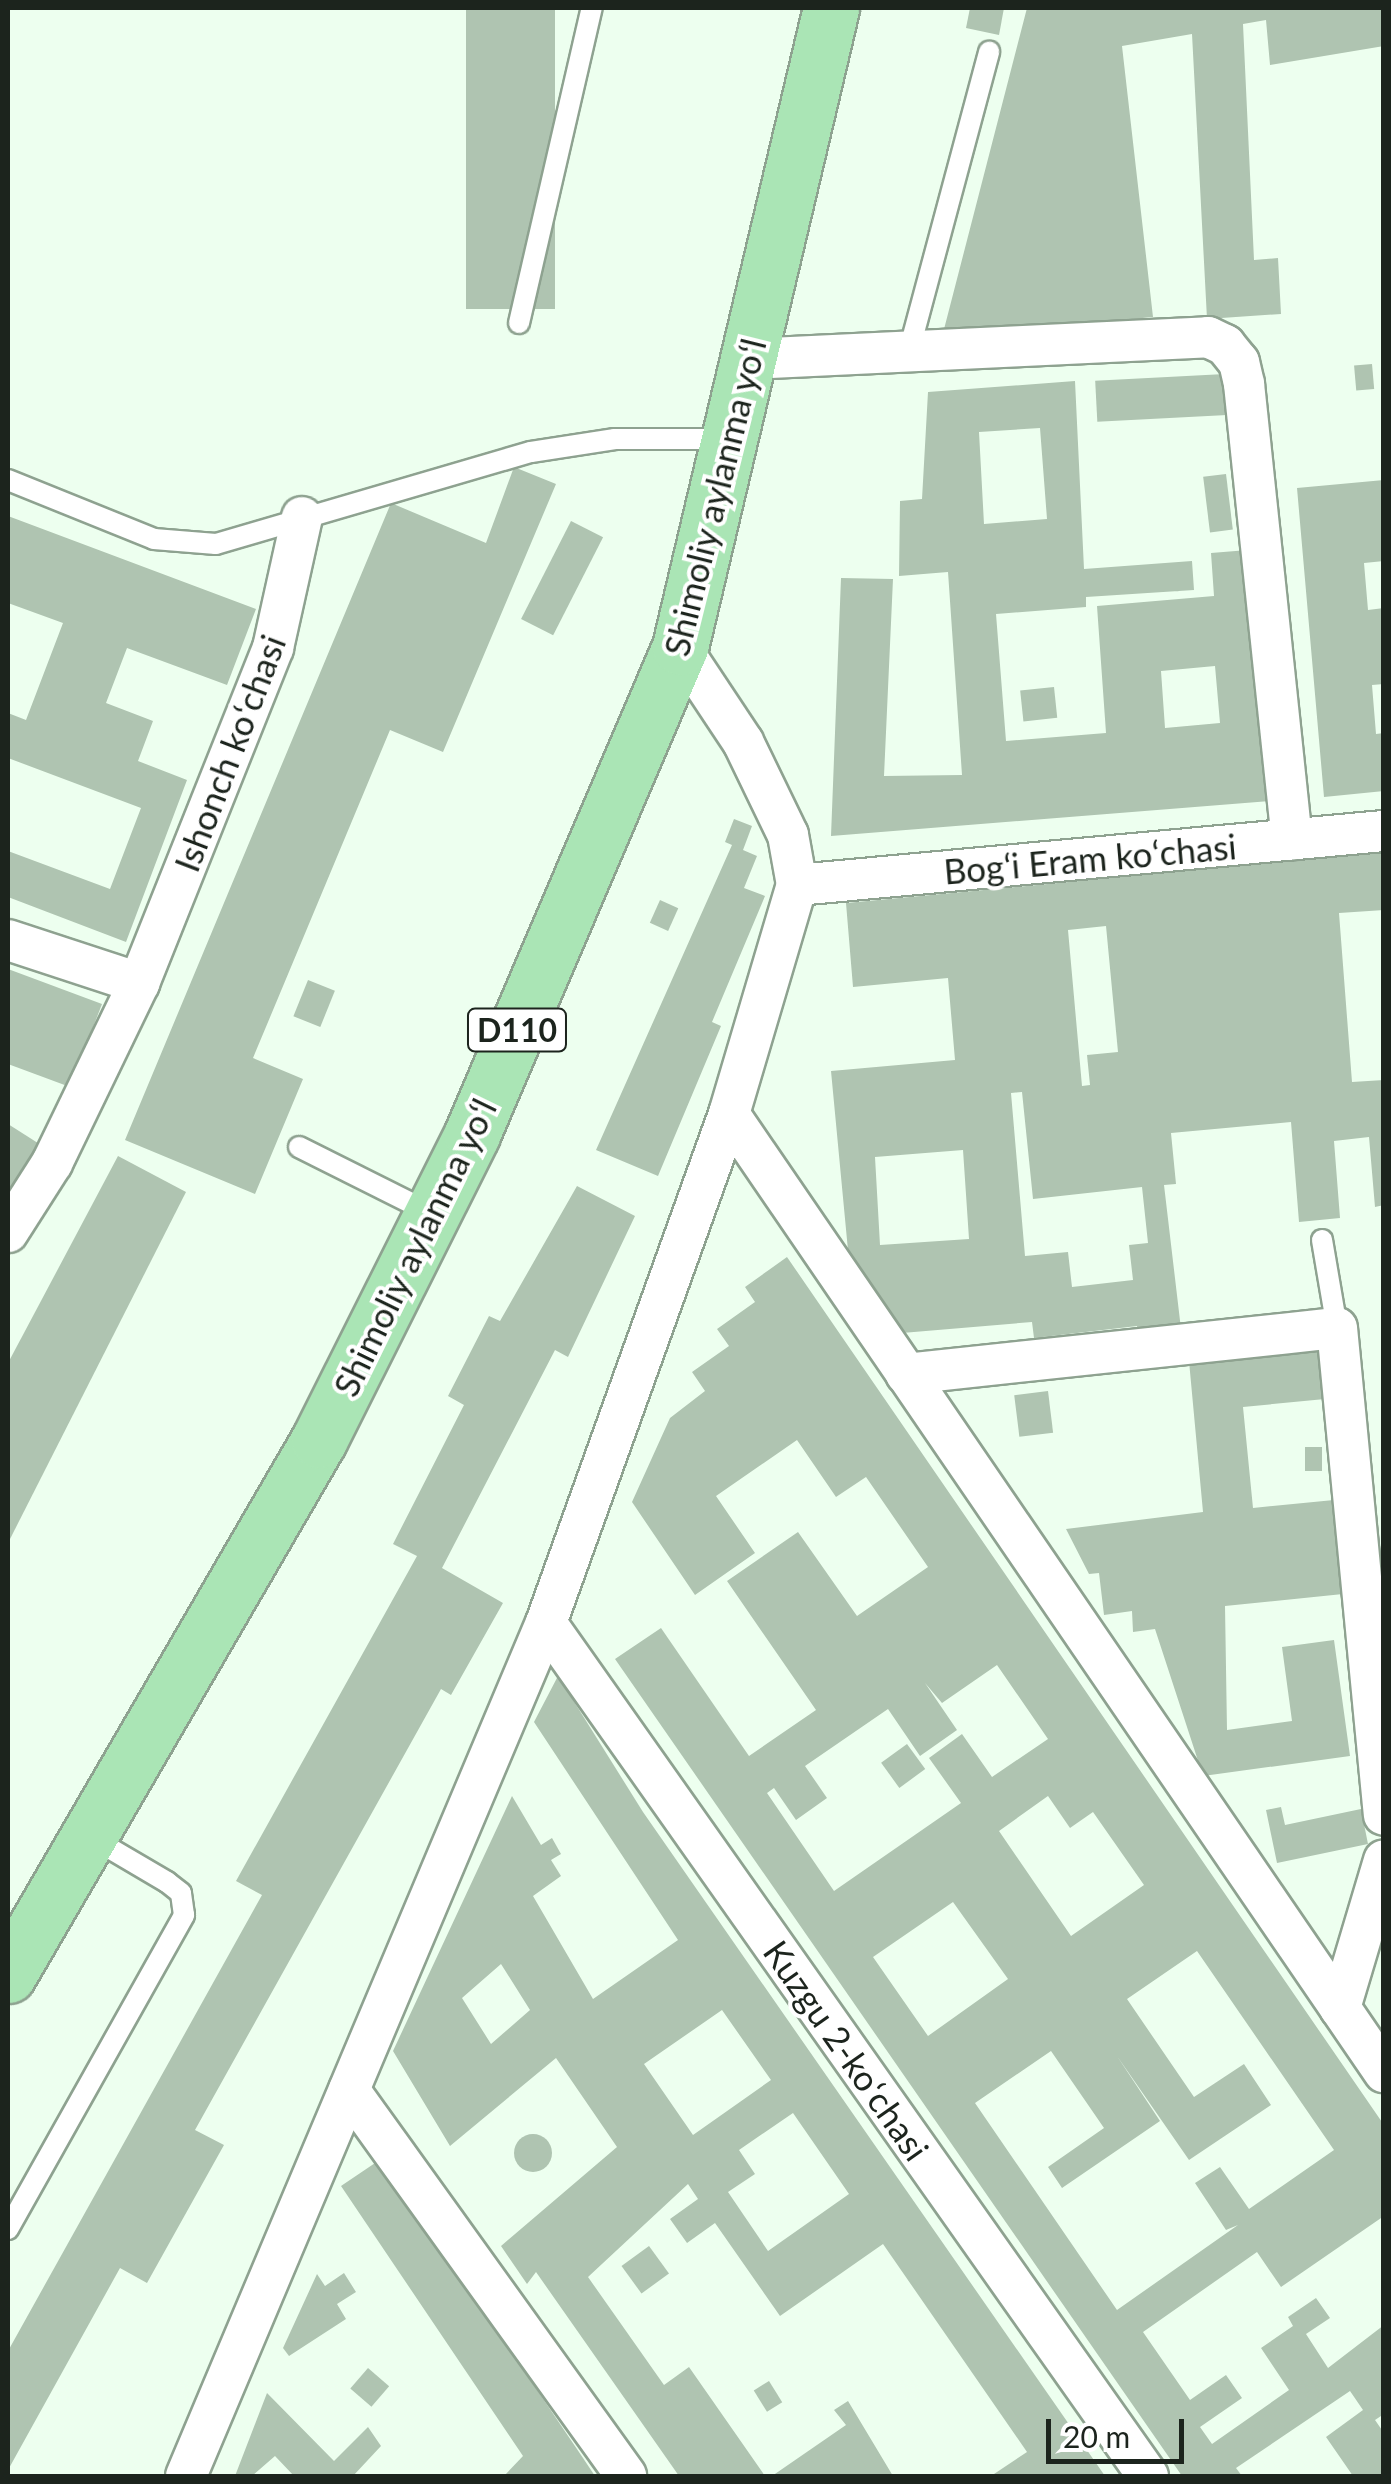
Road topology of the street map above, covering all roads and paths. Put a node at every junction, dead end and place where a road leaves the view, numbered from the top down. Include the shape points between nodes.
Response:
1 (592, 8) edge
2 (831, 8) edge
3 (988, 52) dead end
4 (519, 323) dead end
5 (909, 351) junction
6 (750, 359) junction
7 (730, 439) junction
8 (8, 480) edge
9 (302, 517) junction
10 (680, 647) junction
11 (1384, 831) edge
12 (1292, 839) junction
13 (797, 885) junction
14 (8, 940) edge
15 (138, 983) junction
16 (729, 1114) junction
17 (299, 1148) dead end
18 (432, 1214) junction
19 (8, 1232) edge
20 (1322, 1240) dead end
21 (1337, 1328) junction
22 (906, 1374) junction
23 (546, 1623) junction
24 (1384, 1815) edge
25 (88, 1836) junction
26 (1384, 1860) edge
27 (8, 1975) edge
28 (1340, 2008) junction
29 (1384, 2072) edge
30 (349, 2090) junction
31 (8, 2229) edge
32 (186, 2476) edge
33 (626, 2476) edge
34 (1148, 2476) edge

1 - 4 lane
2 - 6 main road, Shimoliy aylanma yoʻl / D110
3 - 5 lane
5 - 6 street
5 - 12 street via 1208,337 1239,362
6 - 7 main road, Shimoliy aylanma yoʻl / D110
7 - 9 lane via 614,439 532,452
7 - 10 main road, Shimoliy aylanma yoʻl / D110
8 - 9 lane via 154,539 216,544
9 - 15 street, Ishonch koʻchasi via 273,648
10 - 13 street via 743,742 788,835
10 - 18 main road, Shimoliy aylanma yoʻl / D110
11 - 12 street, Bogʻi Eram koʻchasi
12 - 13 street, Bogʻi Eram koʻchasi
13 - 16 street
14 - 15 street
15 - 19 street, Ishonch koʻchasi via 52,1163
16 - 22 street
16 - 23 street
17 - 18 lane
18 - 25 main road, Shimoliy aylanma yoʻl / D110 via 318,1440
20 - 21 lane
21 - 22 street
21 - 24 street
22 - 28 street
23 - 30 street
23 - 34 street, Kuzgu 2-koʻchasi
25 - 27 main road, Shimoliy aylanma yoʻl / D110
25 - 31 lane via 167,1882 180,1893 184,1915
26 - 28 street
28 - 29 street
30 - 32 street
30 - 33 street

